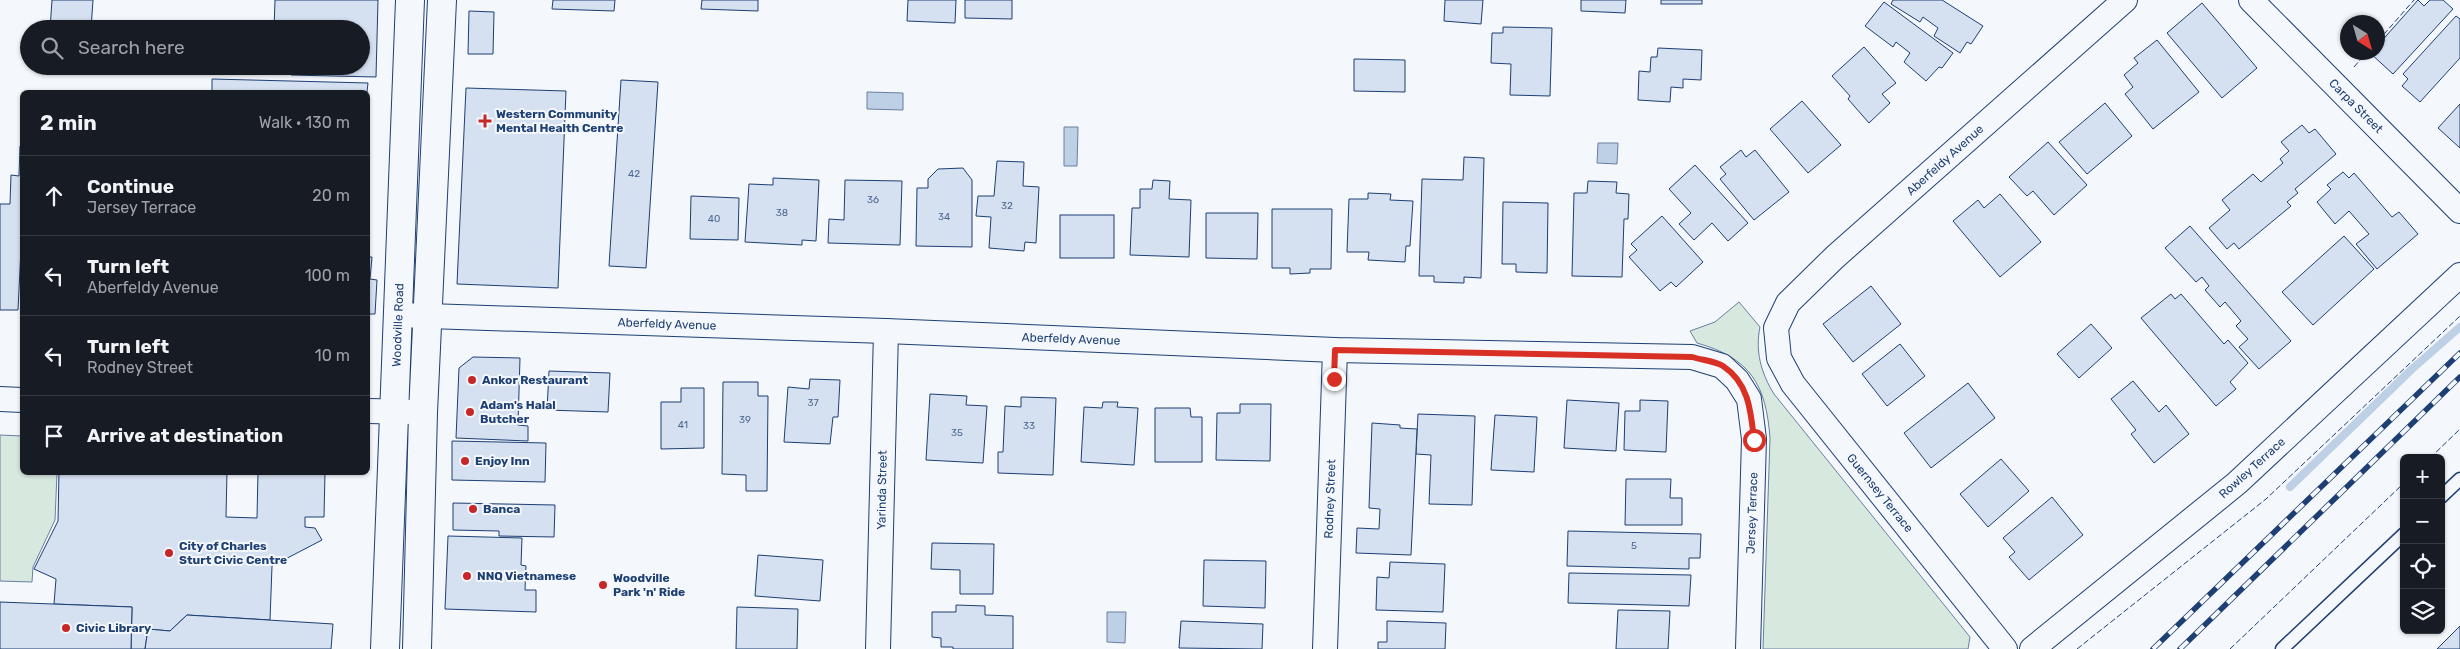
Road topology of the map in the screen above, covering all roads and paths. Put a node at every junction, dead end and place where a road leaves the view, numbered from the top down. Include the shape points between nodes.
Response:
1 (410, 0) edge
2 (442, 0) edge
3 (2125, 0) edge
4 (2252, 0) edge
5 (2460, 212) edge
6 (2460, 275) edge
7 (398, 315) junction
8 (426, 316) junction
9 (1776, 328) joint
10 (886, 331) junction
11 (1335, 350) junction
12 (1737, 380) joint
13 (0, 399) edge
14 (20, 400) edge
15 (370, 411) edge
16 (394, 412) junction
17 (423, 413) junction
18 (2460, 479) edge
19 (2445, 493) edge
20 (2400, 538) edge
21 (385, 649) edge
22 (417, 649) edge
23 (878, 649) edge
24 (1325, 649) edge
25 (1748, 649) edge
26 (2005, 649) edge
27 (2032, 649) edge
28 (2282, 649) edge

1 - 7 main road, Woodville Road
2 - 8 main road
3 - 9 street, Aberfeldy Avenue via 1835,257 1788,303
4 - 5 street, Carpa Street
6 - 27 street, Rowley Terrace via 2237,483
7 - 8 street, Aberfeldy Avenue
7 - 16 main road, Woodville Road
8 - 10 street, Aberfeldy Avenue
8 - 17 main road
9 - 26 street, Guernsey Terrace via 1779,358 1793,384
10 - 11 street, Aberfeldy Avenue
10 - 23 street, Yarinda Street
11 - 12 street, Aberfeldy Avenue via 1692,357 1722,366
11 - 24 street, Rodney Street
12 - 25 street, Jersey Terrace via 1749,399 1754,440
13 - 14 street
15 - 16 street
16 - 17 street
16 - 21 main road, Woodville Road
17 - 22 main road
18 - 19 lane
20 - 28 lane

